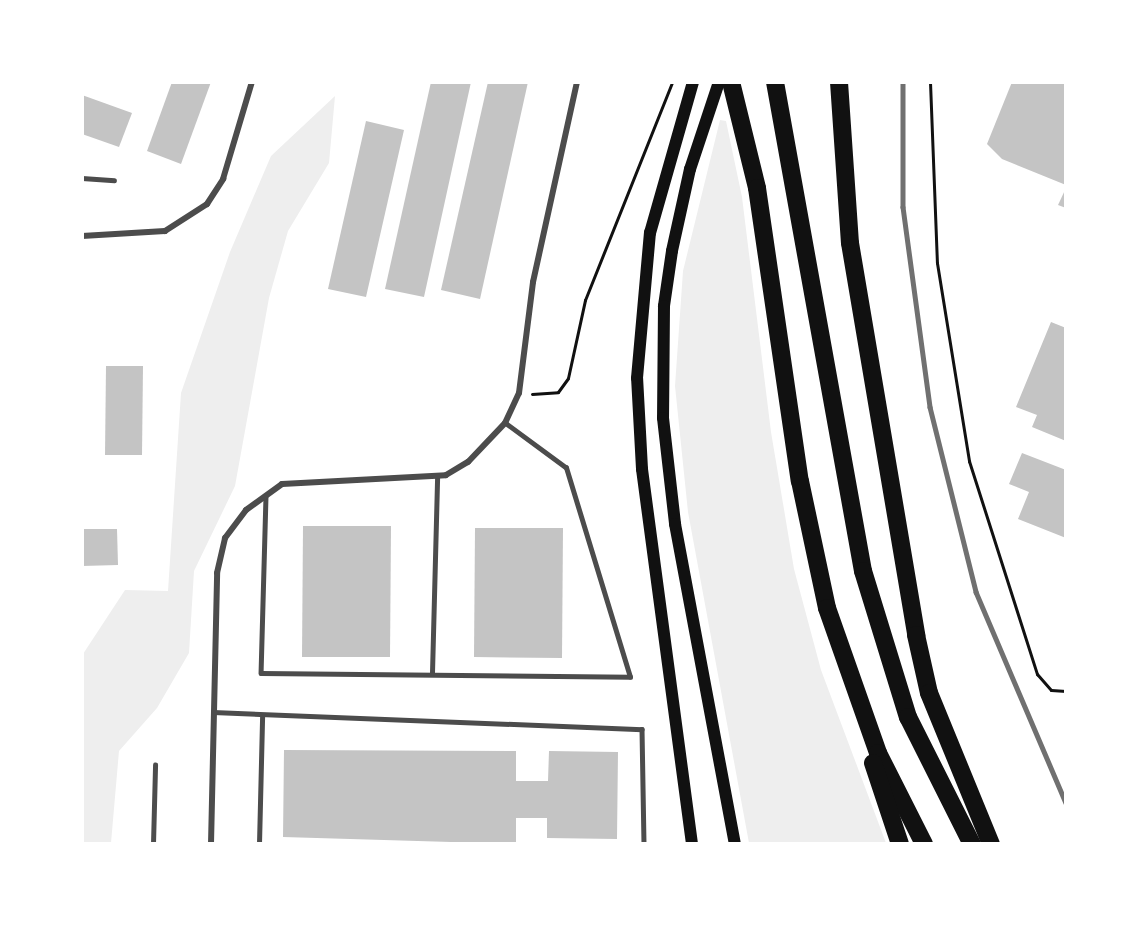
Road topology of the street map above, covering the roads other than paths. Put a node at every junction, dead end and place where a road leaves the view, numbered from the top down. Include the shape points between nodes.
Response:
1 (252, 82) edge
2 (577, 82) edge
3 (693, 82) edge
4 (719, 82) edge
5 (731, 82) edge
6 (839, 82) edge
7 (776, 83) edge
8 (82, 178) edge
9 (114, 180) dead end
10 (82, 236) edge
11 (505, 423) junction
12 (437, 478) junction
13 (266, 496) junction
14 (834, 635) junction
15 (432, 673) junction
16 (213, 712) junction
17 (261, 717) junction
18 (155, 765) dead end
19 (153, 843) edge
20 (212, 843) edge
21 (259, 843) edge
22 (644, 843) edge
23 (692, 843) edge
24 (735, 843) edge
25 (900, 843) edge
26 (924, 843) edge
27 (972, 843) edge
28 (991, 843) edge

1 - 10 street via 223,180 207,204 165,231
2 - 11 street via 533,282 519,393
3 - 23 main road via 650,233 637,378 642,469
4 - 24 main road via 690,169 672,250 664,306 663,417 675,524
5 - 14 highway via 743,123 800,481
6 - 28 highway via 850,243 916,635 929,693
7 - 27 highway via 863,571 908,717
8 - 9 lane
11 - 12 street via 468,462
11 - 15 lane via 566,468 630,677
12 - 13 street via 306,479 282,484
12 - 15 lane
13 - 15 lane via 261,673
13 - 16 street via 237,519 218,561
14 - 25 highway
14 - 26 highway via 878,753
16 - 17 lane
16 - 20 street
17 - 21 lane
17 - 22 lane via 642,729
18 - 19 lane

